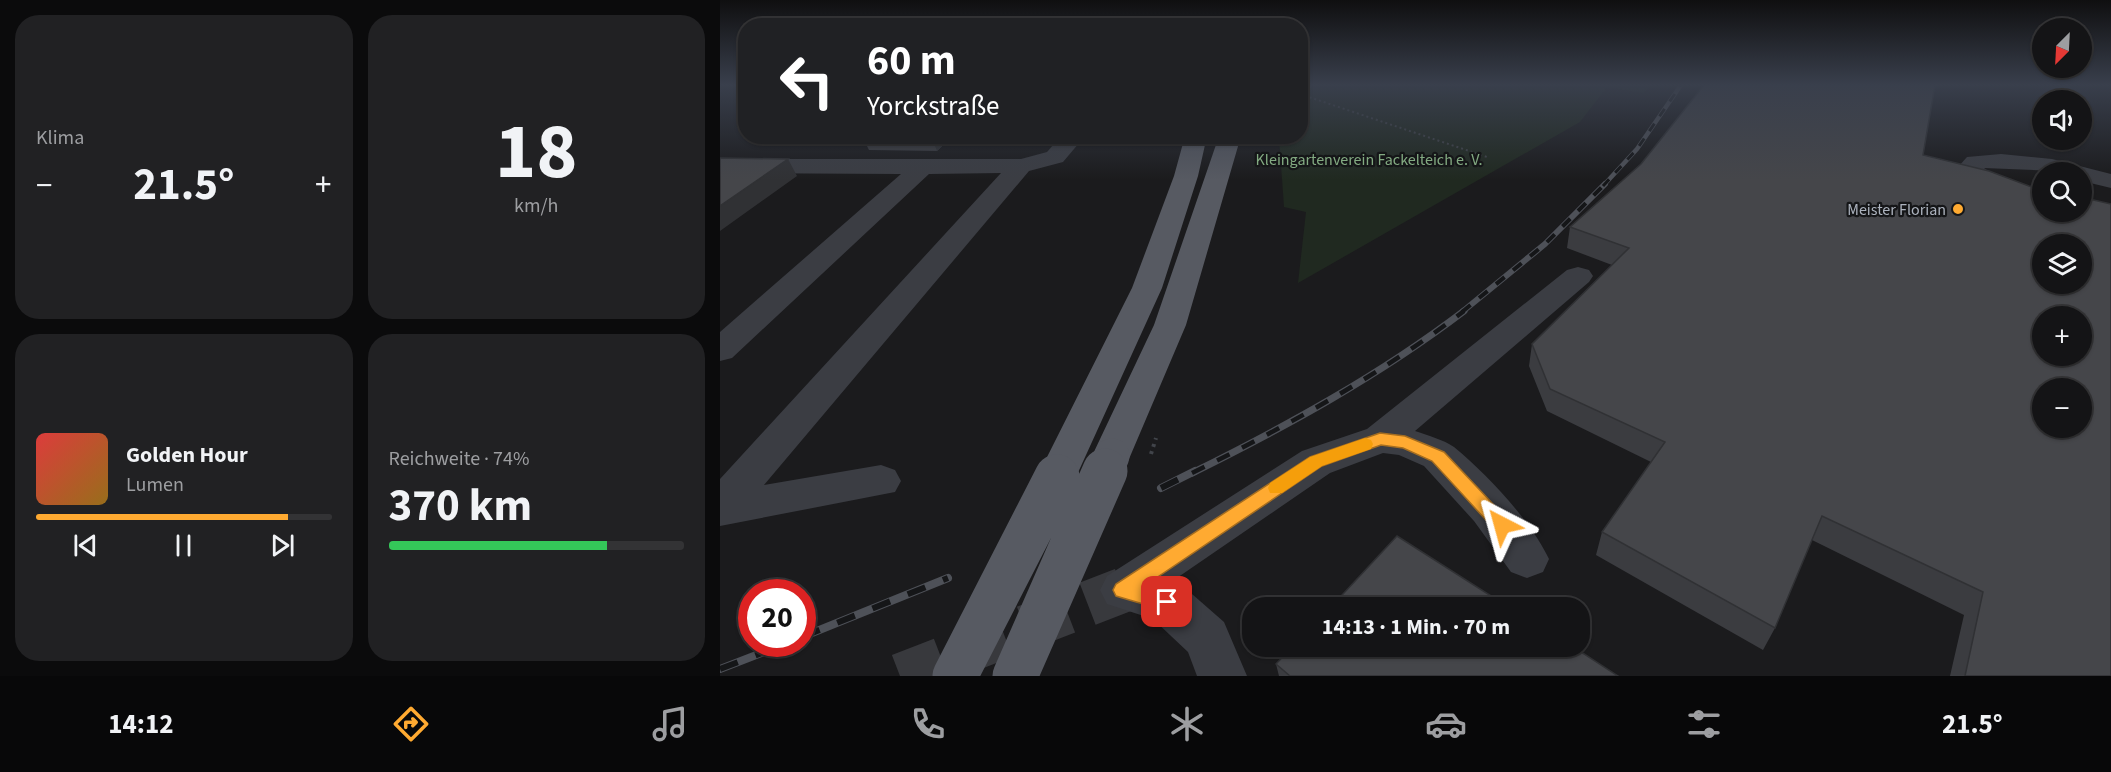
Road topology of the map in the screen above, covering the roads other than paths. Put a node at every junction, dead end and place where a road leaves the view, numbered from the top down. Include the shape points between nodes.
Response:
1 (1067, 144) edge
2 (1194, 144) edge
3 (1227, 144) edge
4 (2032, 163) edge
5 (1022, 165) junction
6 (720, 166) edge
7 (923, 167) junction
8 (2092, 176) edge
9 (2111, 181) edge
10 (2032, 198) edge
11 (1578, 276) dead end
12 (720, 350) edge
13 (1380, 439) junction
14 (881, 481) dead end
15 (720, 508) edge
16 (1527, 559) dead end
17 (955, 676) edge
18 (1015, 676) edge
19 (1222, 676) edge

1 - 5 street via 1055,157
2 - 17 main road, bridge via 1147,288 1057,477
3 - 18 main road, bridge via 1170,325
4 - 10 street via 1993,160 1975,162 1970,167 1976,176 1995,187
5 - 7 street
5 - 15 street
6 - 7 street
7 - 12 street
8 - 9 street
11 - 13 street
13 - 16 street via 1405,442 1438,456 1489,509
13 - 19 street via 1316,462 1123,590 1167,602 1208,638
14 - 15 street

